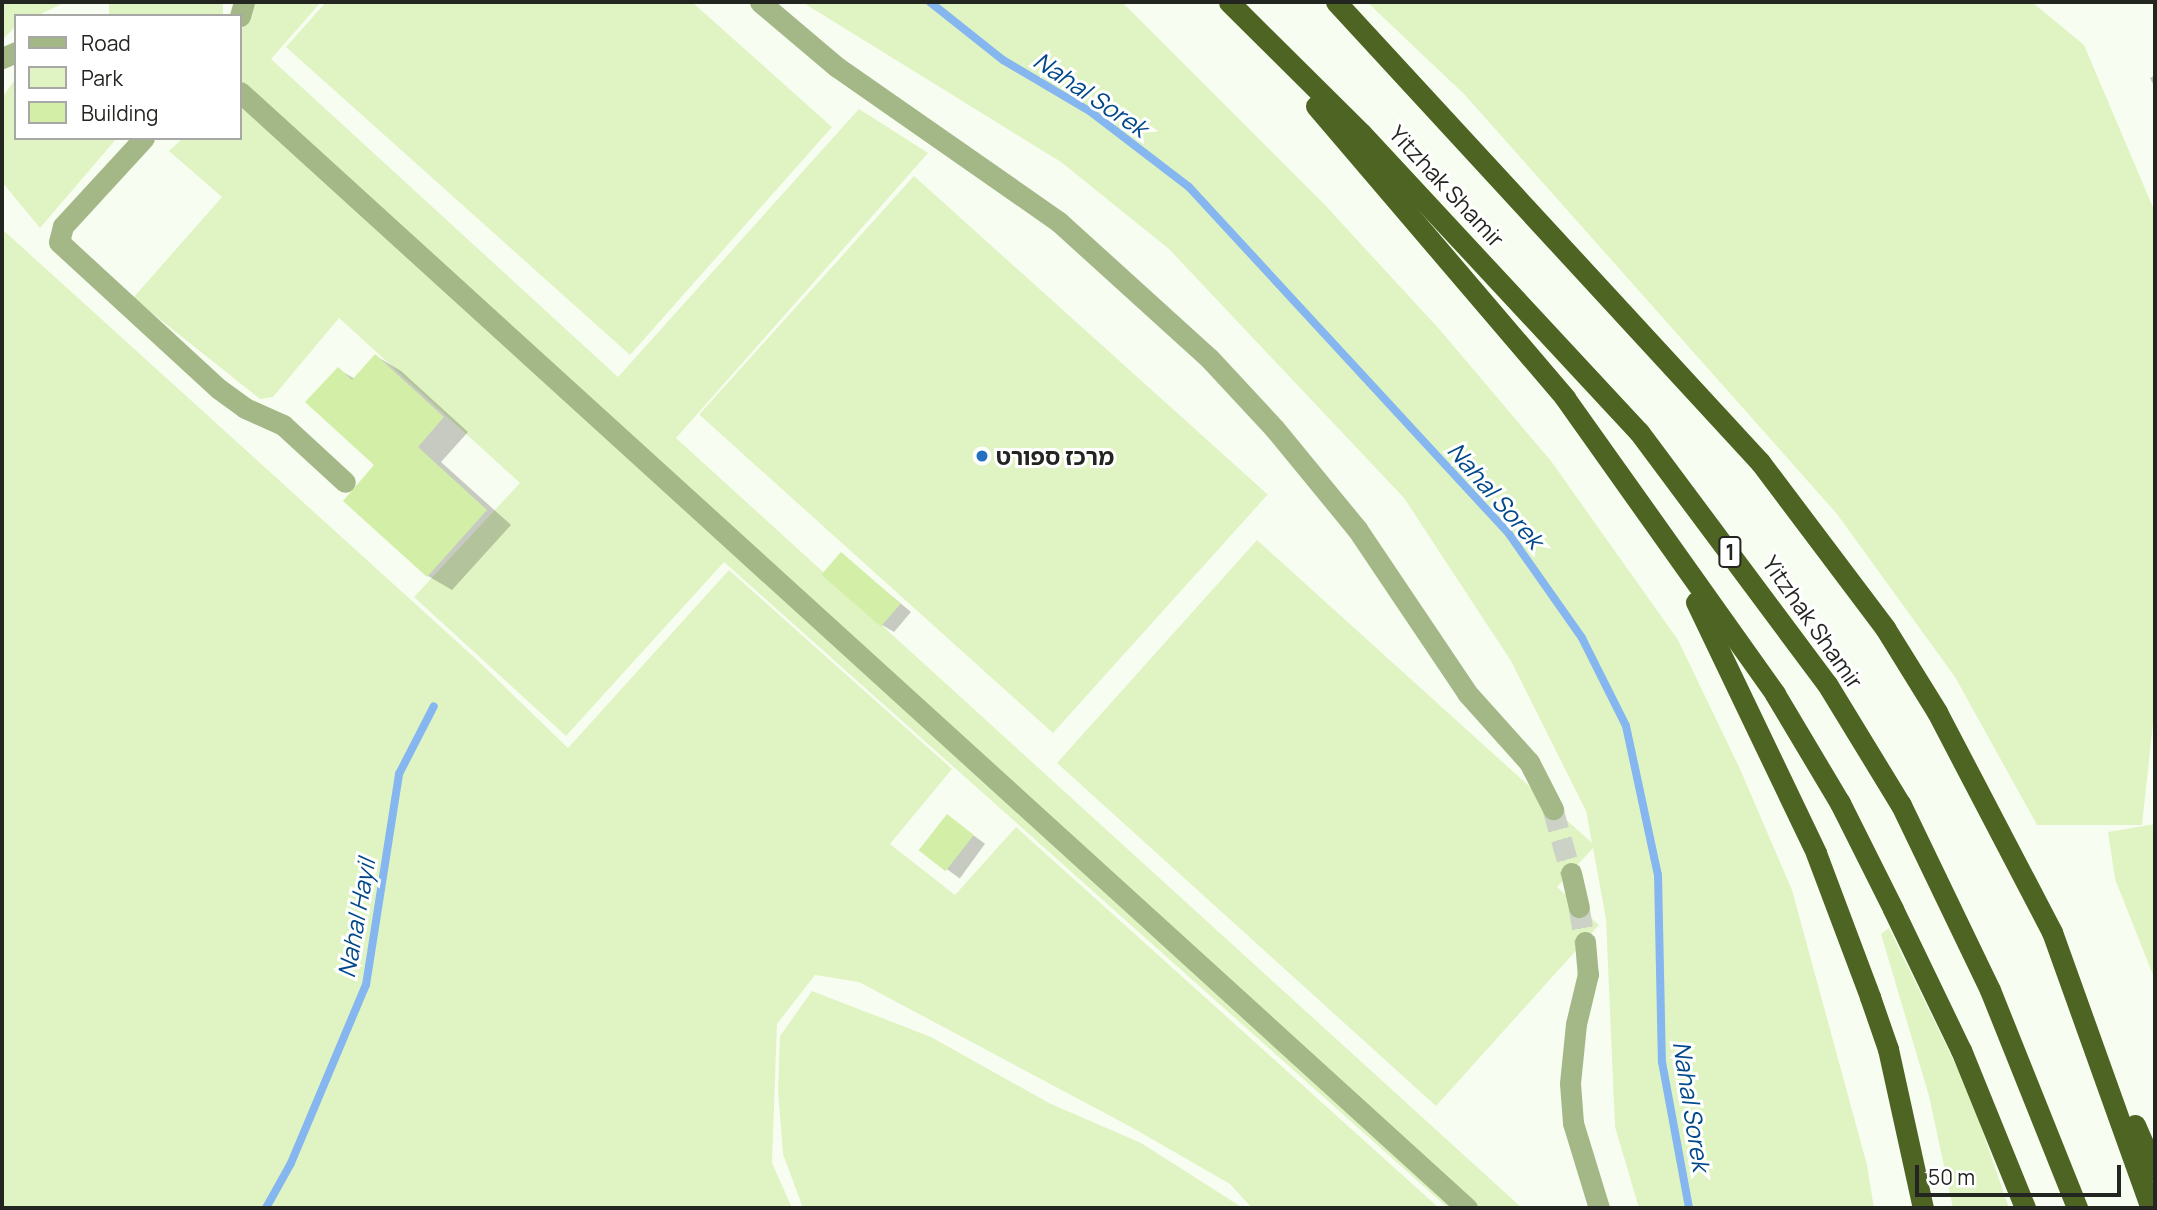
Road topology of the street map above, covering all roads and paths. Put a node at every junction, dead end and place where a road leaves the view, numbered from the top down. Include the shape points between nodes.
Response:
1 (760, 2) edge
2 (1227, 2) edge
3 (1336, 2) edge
4 (242, 94) edge
5 (142, 140) edge
6 (345, 482) dead end
7 (1644, 509) junction
8 (1553, 809) tunnel mouth
9 (1570, 873) tunnel mouth
10 (1578, 907) tunnel mouth
11 (2052, 932) junction
12 (1585, 942) tunnel mouth
13 (2155, 1171) edge
14 (1467, 1208) edge
15 (1598, 1208) edge
16 (1923, 1208) edge
17 (2025, 1208) edge
18 (2077, 1208) edge
19 (2151, 1208) edge

1 - 8 street via 844,72 1059,222 1209,358 1357,529 1467,693 1530,762
2 - 7 highway via 1473,286 1565,398
2 - 18 highway, Yitzhak Shamir / 1 via 1361,133 1639,432 1827,684 1901,805 1990,990
3 - 11 highway, Yitzhak Shamir via 1760,462 1885,628 1937,712
4 - 14 street
5 - 6 street via 62,226 59,242 219,388 245,408 283,425
7 - 16 highway via 1759,726 1816,853 1888,1049
7 - 17 highway via 1775,694 1840,803 1961,1050
9 - 10 street
11 - 13 highway
11 - 19 highway, Yitzhak Shamir
12 - 15 street via 1588,974 1576,1024 1570,1083 1573,1123

